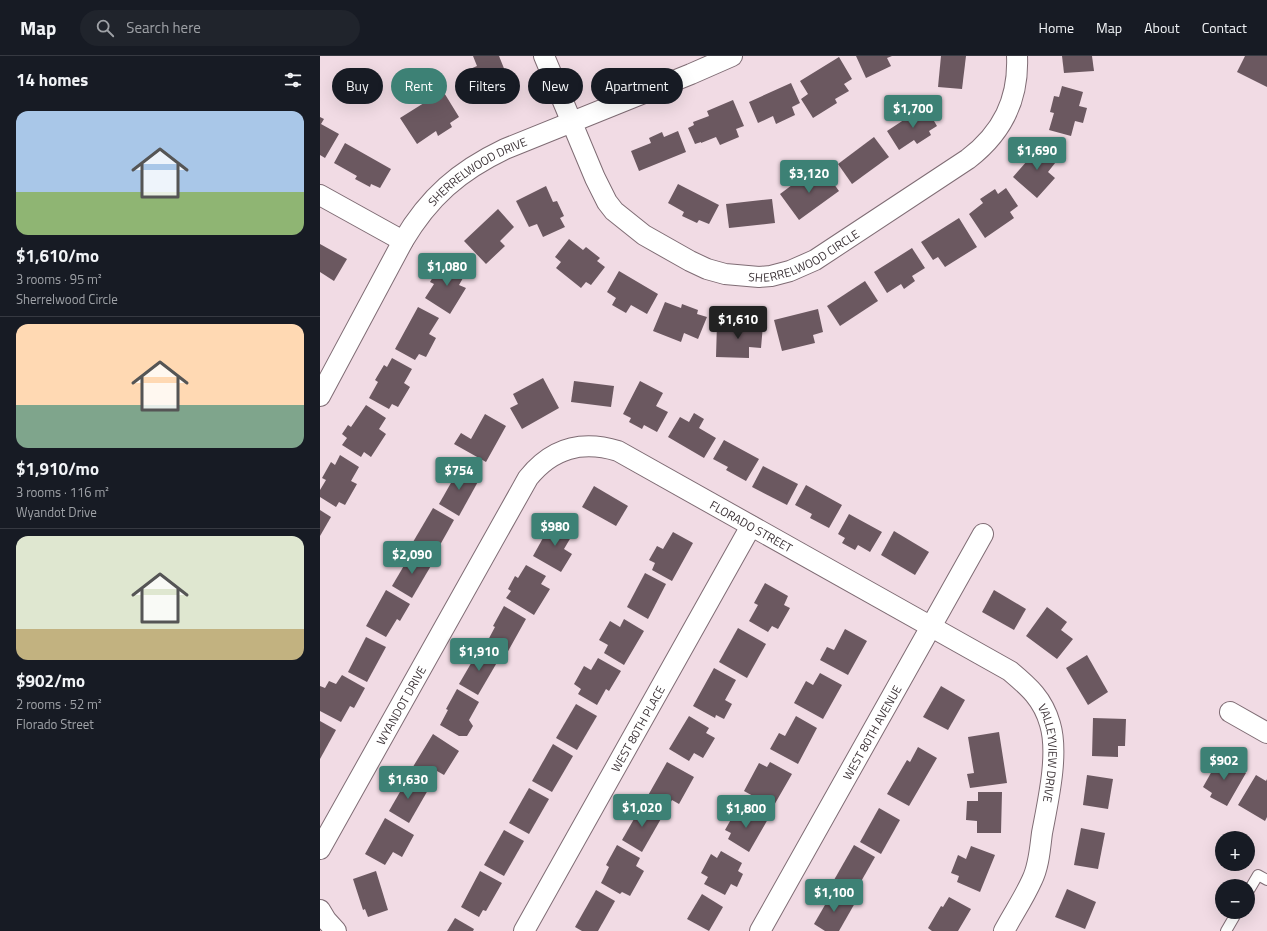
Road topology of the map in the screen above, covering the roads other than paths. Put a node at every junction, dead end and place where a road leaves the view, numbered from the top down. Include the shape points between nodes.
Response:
1 (544, 56) edge
2 (732, 56) edge
3 (1017, 56) edge
4 (573, 122) junction
5 (320, 195) edge
6 (403, 241) junction
7 (320, 396) edge
8 (567, 449) joint
9 (751, 526) junction
10 (983, 534) dead end
11 (931, 626) junction
12 (1230, 712) dead end
13 (1267, 733) edge
14 (320, 848) edge
15 (1255, 880) edge
16 (1267, 880) edge
17 (320, 910) edge
18 (1233, 919) edge
19 (763, 930) edge
20 (336, 931) edge
21 (524, 931) edge
22 (1004, 931) edge
23 (1226, 931) edge

1 - 4 street, SHERRELWOOD CIRCLE
2 - 4 street, SHERRELWOOD DRIVE
3 - 4 street, SHERRELWOOD CIRCLE via 1016,80 1009,106 998,129 982,148 815,260 771,276 740,276 707,269 644,235 614,211 607,202
4 - 6 street, SHERRELWOOD DRIVE via 505,148 466,170 427,205
5 - 6 street
6 - 7 street, SHERRELWOOD DRIVE
8 - 9 street, FLORADO STREET via 587,446 618,451
8 - 14 street, WYANDOT DRIVE via 548,458 528,478
9 - 11 street, FLORADO STREET
9 - 21 street, WEST 80TH PLACE
10 - 11 street, WEST 80TH AVENUE
11 - 19 street, WEST 80TH AVENUE
11 - 22 street, VALLEYVIEW DRIVE via 1010,671 1021,680 1037,696 1050,724 1053,758 1036,868
12 - 13 street
15 - 16 lane via 1258,875
17 - 20 street
18 - 23 lane

